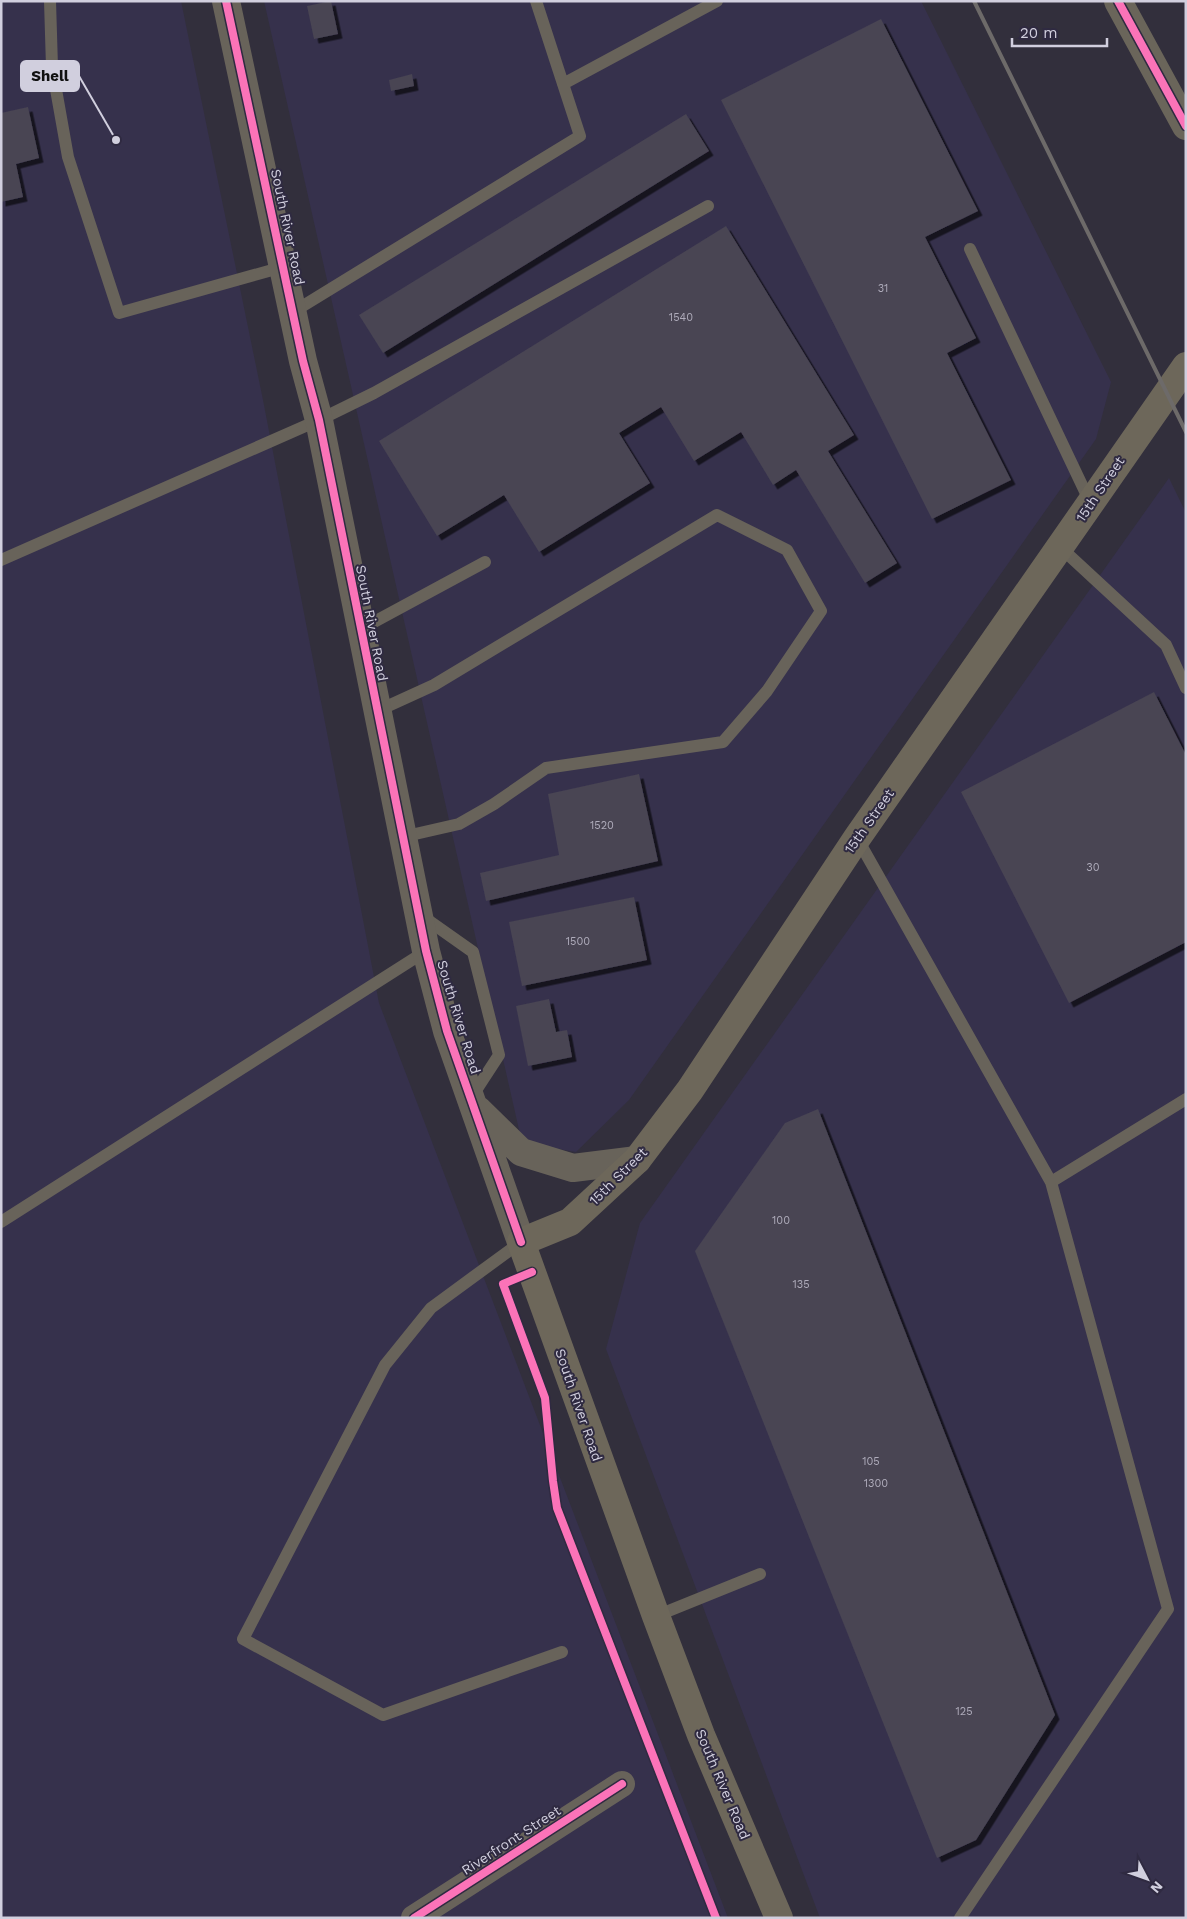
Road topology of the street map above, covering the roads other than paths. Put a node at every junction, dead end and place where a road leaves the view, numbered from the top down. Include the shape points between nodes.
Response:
1 (50, 1) edge
2 (226, 1) edge
3 (536, 1) edge
4 (717, 1) edge
5 (1118, 1) edge
6 (563, 84) junction
7 (1186, 126) edge
8 (708, 206) dead end
9 (970, 249) dead end
10 (284, 267) junction
11 (293, 312) junction
12 (1186, 366) edge
13 (319, 420) junction
14 (1090, 503) junction
15 (1060, 547) junction
16 (1, 560) edge
17 (486, 562) dead end
18 (360, 629) junction
19 (1186, 688) edge
20 (377, 711) junction
21 (402, 837) junction
22 (857, 838) junction
23 (418, 914) junction
24 (426, 951) junction
25 (1186, 1099) edge
26 (473, 1103) junction
27 (637, 1160) junction
28 (1051, 1182) junction
29 (1, 1222) edge
30 (521, 1242) junction
31 (760, 1574) dead end
32 (656, 1616) junction
33 (562, 1652) dead end
34 (622, 1784) dead end
35 (414, 1918) edge
36 (779, 1918) edge
37 (960, 1918) edge

1 - 10 lane via 52,68 68,157 119,314
2 - 10 street, South River Road
3 - 6 lane
4 - 6 lane
5 - 7 main road
6 - 11 lane via 580,136
8 - 13 lane via 374,393
9 - 14 lane
10 - 11 street, South River Road
11 - 13 street, South River Road
12 - 14 main road, 15th Street
13 - 16 lane
13 - 18 street, South River Road
14 - 15 main road, 15th Street
15 - 19 lane via 1166,644
15 - 22 main road, 15th Street
17 - 18 lane
18 - 20 street, South River Road
20 - 21 street, South River Road
20 - 21 lane via 434,684 718,515 787,550 821,611 767,691 723,742 546,768 459,824
21 - 23 street, South River Road
22 - 27 main road, 15th Street via 690,1090
22 - 28 lane
23 - 24 street, South River Road
23 - 26 lane via 473,952 499,1055
24 - 26 street, South River Road via 447,1031
24 - 29 lane
25 - 28 lane
26 - 27 street via 521,1152 573,1168
26 - 30 street, South River Road
27 - 30 main road, 15th Street via 570,1222
28 - 37 lane via 1168,1609
30 - 32 main road, South River Road
30 - 33 lane via 431,1308 385,1366 243,1639 383,1716
31 - 32 lane
32 - 36 main road, South River Road via 701,1735
34 - 35 street, Riverfront Street

